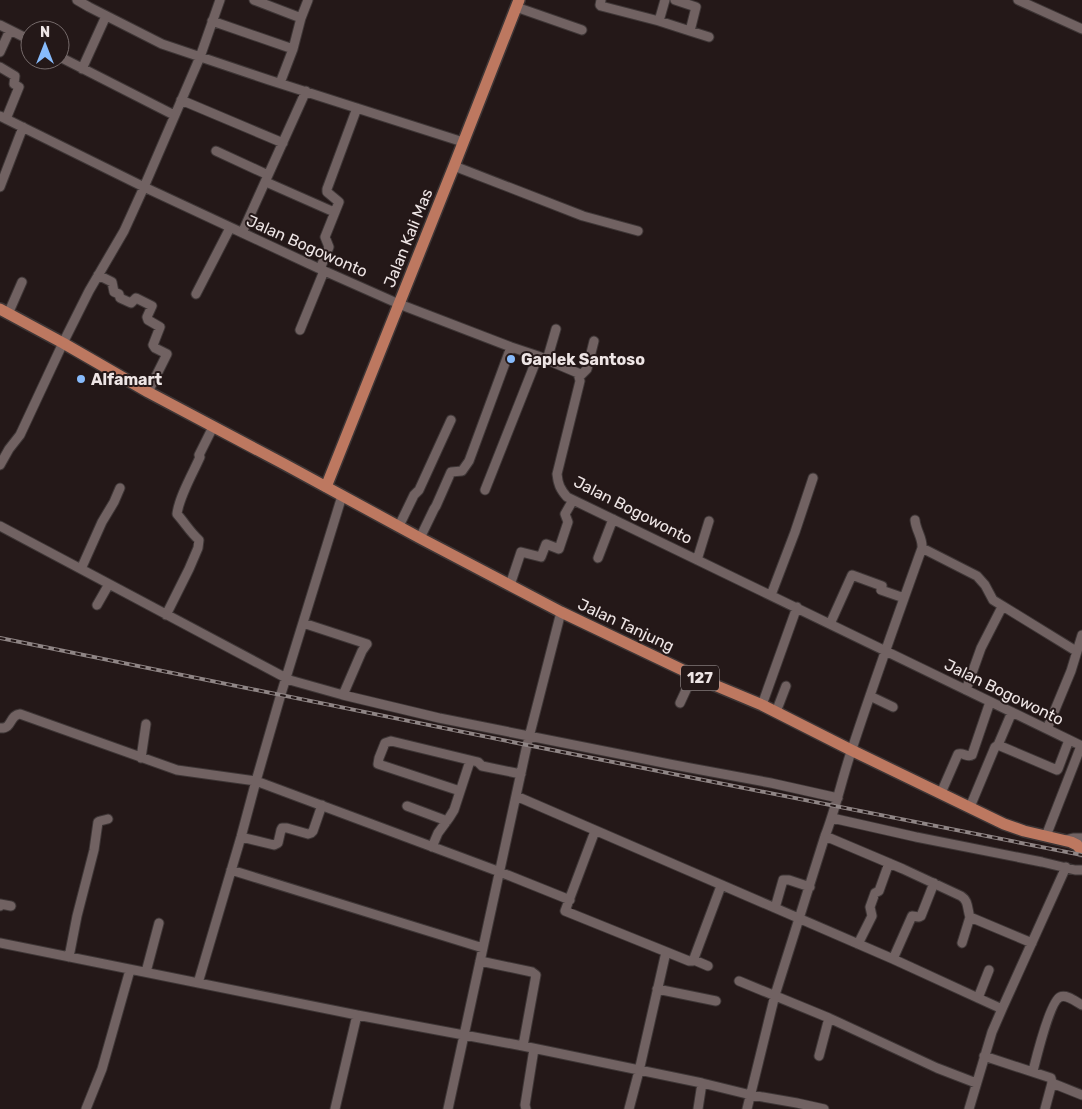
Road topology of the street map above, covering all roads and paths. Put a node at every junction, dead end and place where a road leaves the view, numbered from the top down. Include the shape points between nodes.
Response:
1 (77, 0) edge
2 (220, 0) edge
3 (254, 0) edge
4 (308, 0) edge
5 (601, 0) edge
6 (665, 0) edge
7 (675, 0) edge
8 (1018, 0) edge
9 (695, 3) edge
10 (518, 4) edge
11 (106, 16) junction
12 (302, 18) junction
13 (212, 20) junction
14 (659, 21) junction
15 (0, 25) edge
16 (10, 30) junction
17 (582, 30) dead end
18 (1082, 30) edge
19 (690, 32) junction
20 (20, 35) edge
21 (709, 37) dead end
22 (293, 49) junction
23 (0, 52) edge
24 (200, 57) junction
25 (70, 62) edge
26 (0, 68) edge
27 (82, 69) junction
28 (280, 83) junction
29 (306, 91) junction
30 (181, 100) junction
31 (357, 108) junction
32 (174, 115) junction
33 (3, 118) edge
34 (23, 127) junction
35 (463, 142) junction
36 (283, 143) junction
37 (216, 151) dead end
38 (454, 166) junction
39 (267, 179) junction
40 (0, 187) edge
41 (144, 187) junction
42 (334, 212) junction
43 (230, 228) junction
44 (638, 231) dead end
45 (242, 233) junction
46 (322, 270) junction
47 (98, 275) junction
48 (22, 282) dead end
49 (196, 294) dead end
50 (399, 304) junction
51 (4, 311) edge
52 (556, 329) dead end
53 (300, 330) dead end
54 (594, 341) dead end
55 (63, 343) junction
56 (511, 347) junction
57 (542, 358) junction
58 (580, 376) junction
59 (148, 392) junction
60 (451, 420) dead end
61 (213, 427) junction
62 (0, 465) edge
63 (813, 478) dead end
64 (326, 487) junction
65 (120, 488) dead end
66 (485, 490) dead end
67 (342, 496) junction
68 (573, 500) junction
69 (613, 519) junction
70 (915, 520) dead end
71 (709, 521) dead end
72 (0, 526) edge
73 (399, 526) junction
74 (420, 538) junction
75 (922, 548) junction
76 (598, 558) dead end
77 (697, 560) junction
78 (81, 569) junction
79 (109, 584) junction
80 (510, 585) junction
81 (771, 595) junction
82 (904, 598) junction
83 (97, 604) dead end
84 (797, 607) junction
85 (1002, 607) junction
86 (561, 612) junction
87 (166, 615) junction
88 (303, 623) junction
89 (830, 624) junction
90 (1082, 635) edge
91 (886, 650) junction
92 (1076, 651) junction
93 (693, 675) junction
94 (286, 679) junction
95 (786, 686) dead end
96 (966, 690) junction
97 (343, 695) junction
98 (870, 696) junction
99 (990, 702) junction
100 (680, 703) dead end
101 (762, 705) junction
102 (893, 707) dead end
103 (776, 712) junction
104 (1012, 712) junction
105 (146, 724) dead end
106 (0, 728) edge
107 (1047, 729) junction
108 (529, 735) junction
109 (1069, 740) junction
110 (998, 745) junction
111 (1081, 746) edge
112 (851, 750) junction
113 (141, 758) junction
114 (474, 762) junction
115 (522, 772) junction
116 (256, 781) junction
117 (460, 791) junction
118 (940, 793) junction
119 (516, 796) junction
120 (838, 798) junction
121 (322, 805) junction
122 (407, 806) dead end
123 (970, 807) junction
124 (832, 818) junction
125 (108, 819) dead end
126 (447, 821) junction
127 (595, 831) junction
128 (825, 836) junction
129 (1046, 836) junction
130 (242, 837) junction
131 (1082, 838) edge
132 (1064, 840) junction
133 (432, 847) junction
134 (1082, 851) edge
135 (889, 863) junction
136 (1066, 867) junction
137 (231, 870) junction
138 (1082, 870) edge
139 (500, 872) junction
140 (934, 884) junction
141 (721, 886) junction
142 (810, 887) junction
143 (570, 900) junction
144 (0, 906) edge
145 (11, 906) dead end
146 (775, 908) junction
147 (970, 917) junction
148 (800, 918) junction
149 (159, 923) dead end
150 (0, 943) edge
151 (962, 943) dead end
152 (1032, 943) junction
153 (858, 944) junction
154 (483, 948) junction
155 (666, 952) junction
156 (69, 957) junction
157 (893, 959) junction
158 (694, 960) junction
159 (480, 961) junction
160 (708, 966) dead end
161 (130, 970) junction
162 (989, 970) dead end
163 (146, 972) junction
164 (739, 981) dead end
165 (198, 983) junction
166 (657, 989) junction
167 (775, 995) junction
168 (978, 998) junction
169 (716, 1001) dead end
170 (1082, 1005) edge
171 (1002, 1009) junction
172 (357, 1016) junction
173 (829, 1018) junction
174 (464, 1035) junction
175 (523, 1046) junction
176 (534, 1049) junction
177 (819, 1056) dead end
178 (988, 1057) junction
179 (639, 1071) junction
180 (1033, 1071) junction
181 (702, 1083) junction
182 (976, 1083) junction
183 (1052, 1083) junction
184 (751, 1095) junction
185 (1082, 1095) edge
186 (86, 1109) edge
187 (337, 1109) edge
188 (448, 1109) edge
189 (526, 1109) edge
190 (629, 1109) edge
191 (698, 1109) edge
192 (747, 1109) edge
193 (824, 1109) edge
194 (968, 1109) edge
195 (1045, 1109) edge

1 - 11 street
2 - 13 street
3 - 12 street
4 - 12 street
5 - 14 street via 601,6
6 - 14 street
7 - 9 street
8 - 18 street
9 - 19 street
10 - 17 street
10 - 35 main road, Jalan Kali Mas
11 - 24 street via 162,44
11 - 27 street
12 - 22 street
13 - 22 street
13 - 24 street
14 - 19 street
15 - 16 street
16 - 20 street
16 - 23 street
19 - 21 street
22 - 28 street
24 - 28 street
24 - 30 street
25 - 27 street
26 - 33 street via 15,76 14,84 19,88
27 - 32 street
28 - 29 street
29 - 31 street
29 - 36 street
30 - 32 street
30 - 36 street
31 - 35 street
31 - 42 street via 327,188 327,192 339,202
32 - 41 street
33 - 34 street, Jalan Bogowonto
34 - 40 street
34 - 41 street, Jalan Bogowonto
35 - 38 main road, Jalan Kali Mas
36 - 39 street
37 - 39 street
38 - 44 street via 583,216
38 - 50 main road, Jalan Kali Mas
39 - 42 street
39 - 45 street
41 - 43 street, Jalan Bogowonto
41 - 47 street via 124,231
42 - 46 street via 325,237 329,247
43 - 45 street, Jalan Bogowonto
43 - 49 street
45 - 46 street, Jalan Bogowonto
46 - 50 street, Jalan Bogowonto
46 - 53 street
47 - 55 street
47 - 59 street via 112,282 114,292 120,298 131,303 136,298 152,306 148,320 160,327 153,345 167,354
48 - 51 street
50 - 56 street, Jalan Bogowonto
50 - 64 main road, Jalan Kali Mas
51 - 55 main road, Jalan Tanjung
52 - 57 street
54 - 58 street via 587,368
55 - 59 main road, Jalan Tanjung
55 - 62 street via 20,435
56 - 57 street, Jalan Bogowonto
56 - 74 street via 469,461 462,471 451,472
57 - 58 street, Jalan Bogowonto
57 - 66 street
58 - 68 street, Jalan Bogowonto via 557,474 560,489
59 - 61 main road, Jalan Tanjung
60 - 73 street
61 - 64 main road, Jalan Tanjung
61 - 87 street via 177,511 191,534 199,540 198,548
63 - 81 street
64 - 67 main road, Jalan Tanjung / 127
65 - 78 street
67 - 73 main road, Jalan Tanjung / 127
67 - 88 street
68 - 69 street, Jalan Bogowonto
68 - 80 street via 565,514 568,522 558,549 546,544 541,557 521,552
69 - 76 street
69 - 77 street, Jalan Bogowonto
70 - 75 street
71 - 77 street
72 - 78 street
73 - 74 main road, Jalan Tanjung / 127
74 - 80 main road, Jalan Tanjung / 127
75 - 82 street
75 - 85 street via 977,576 993,600
77 - 81 street, Jalan Bogowonto
78 - 79 street
79 - 83 street
79 - 87 street
80 - 86 main road, Jalan Tanjung / 127
81 - 84 street, Jalan Bogowonto
82 - 89 street via 852,575
82 - 91 street
84 - 89 street, Jalan Bogowonto
84 - 101 street
85 - 92 street
85 - 96 street via 981,648
86 - 93 main road, Jalan Tanjung / 127
86 - 108 street
87 - 94 street
88 - 94 street
88 - 97 street via 367,644
89 - 91 street, Jalan Bogowonto
90 - 92 street
91 - 96 street, Jalan Bogowonto
91 - 98 street
92 - 107 street
93 - 100 street
93 - 101 main road, Jalan Tanjung / 127
94 - 97 street
94 - 116 street
95 - 103 street
96 - 99 street, Jalan Bogowonto
97 - 108 street
98 - 102 street
98 - 112 street
99 - 104 street, Jalan Bogowonto
99 - 118 street via 972,755 958,754
101 - 103 main road, Jalan Tanjung / 127
103 - 112 main road, Jalan Tanjung / 127
104 - 107 street, Jalan Bogowonto
104 - 110 street
105 - 113 street
106 - 113 street via 8,726 14,716 20,714
107 - 109 street, Jalan Bogowonto
108 - 115 street
108 - 120 street
109 - 110 street via 1057,770
109 - 111 street, Jalan Bogowonto
110 - 123 street
111 - 129 street
112 - 118 main road, Jalan Tanjung / 127
112 - 120 street
113 - 116 street via 184,772
114 - 115 street via 483,761
114 - 117 street
114 - 117 street via 391,741 385,743 378,762 380,765
115 - 119 street
116 - 121 street
116 - 130 street
117 - 126 street
118 - 123 main road, Jalan Tanjung / 127
119 - 127 street
119 - 139 street
120 - 124 street
121 - 130 street via 312,833 282,828 278,843 274,845
121 - 133 street
122 - 126 street
123 - 129 main road, Jalan Tanjung / 127 via 1016,828
124 - 128 street
124 - 136 street
125 - 156 street via 98,822
126 - 133 street
127 - 141 street
127 - 143 street
128 - 135 street
128 - 142 street
129 - 132 main road, Jalan Tanjung / 127
130 - 137 street
131 - 132 street
132 - 134 main road, Jalan Tanjung / 127 via 1077,845
133 - 139 street
135 - 140 street
135 - 153 street via 879,891 874,893 870,907 872,916
136 - 138 street
136 - 152 street
137 - 154 street
137 - 165 street
139 - 143 street
139 - 154 street
140 - 147 street via 965,899
140 - 157 street via 921,916 912,916
141 - 146 street
141 - 158 street
142 - 146 street via 784,880
142 - 148 street
143 - 155 street via 565,911
144 - 145 street
146 - 148 street
147 - 151 street
147 - 152 street
148 - 153 street
148 - 167 street
149 - 163 street
150 - 156 street
152 - 171 street
153 - 157 street
154 - 159 street
155 - 158 street
155 - 166 street
156 - 161 street
157 - 168 street
158 - 160 street
159 - 174 street
159 - 175 street via 536,975
161 - 163 street
161 - 186 street via 102,1069
162 - 168 street
163 - 165 street
164 - 167 street
165 - 172 street
166 - 169 street
166 - 179 street
167 - 173 street
167 - 184 street
168 - 171 street
170 - 180 street via 1064,996 1056,1000
171 - 178 street via 992,1032
172 - 174 street
172 - 187 street
173 - 177 street
173 - 182 street
174 - 175 street
174 - 188 street
175 - 176 street
176 - 179 street
176 - 189 street
178 - 180 street
178 - 182 street
179 - 181 street
179 - 190 street
180 - 183 street via 1050,1077
181 - 184 street
181 - 191 street
182 - 194 street
183 - 185 street
183 - 195 street
184 - 192 street
184 - 193 street

